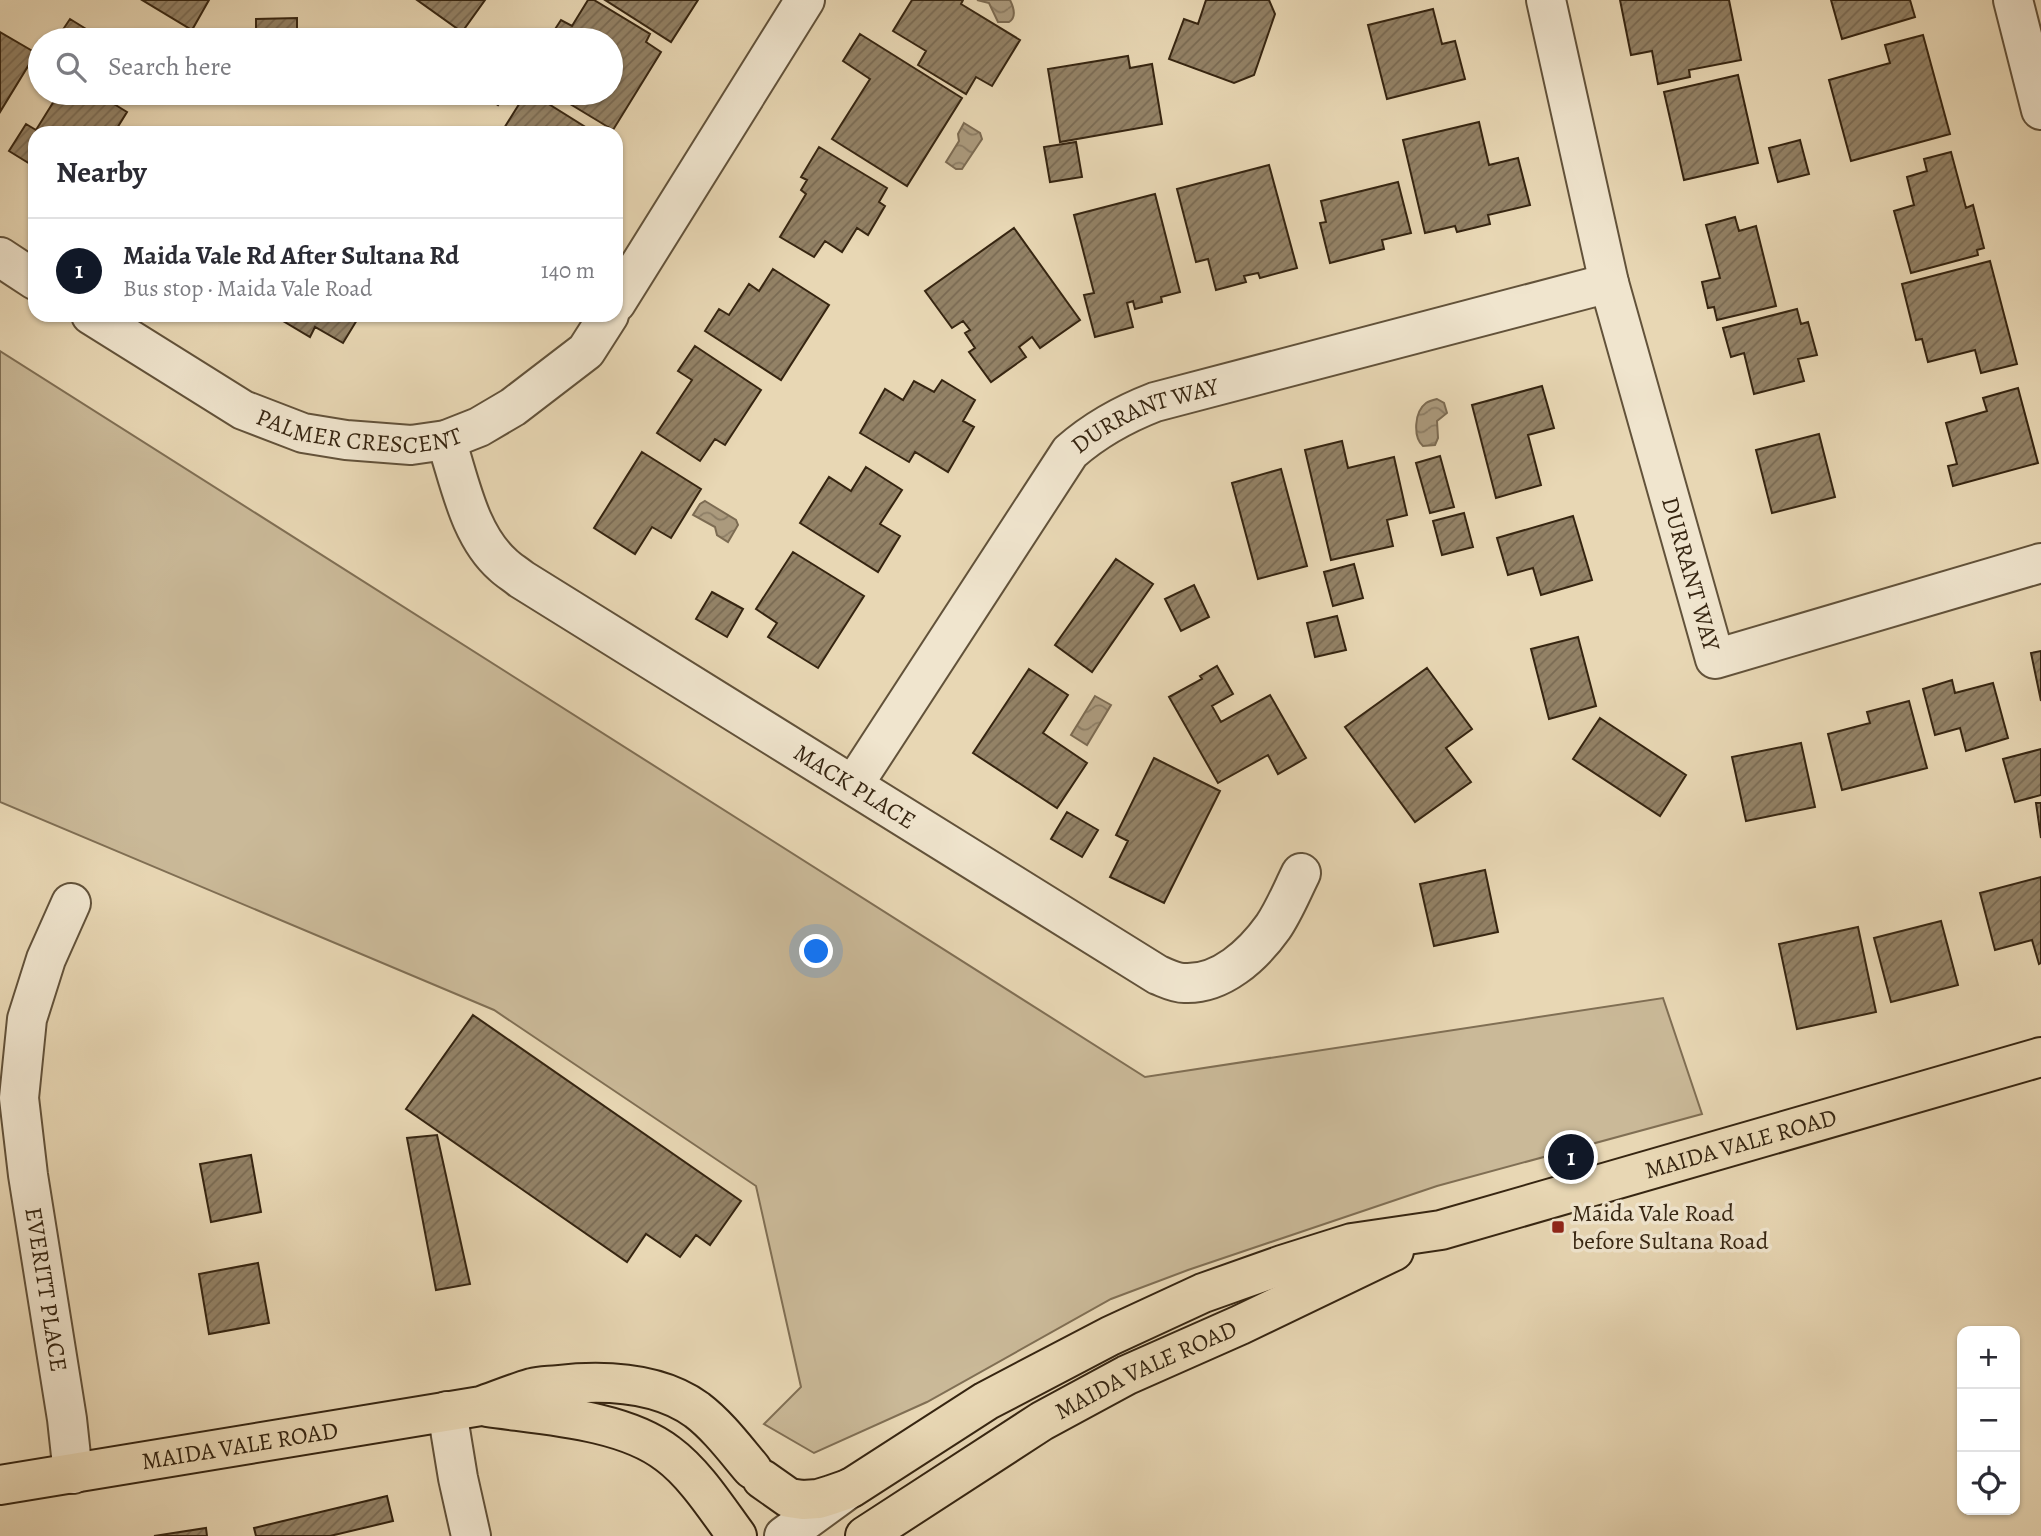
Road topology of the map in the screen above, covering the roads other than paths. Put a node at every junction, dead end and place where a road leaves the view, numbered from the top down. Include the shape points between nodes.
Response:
1 (805, 0) edge
2 (1546, 0) edge
3 (2013, 0) edge
4 (2041, 110) edge
5 (0, 257) edge
6 (28, 275) edge
7 (1609, 283) junction
8 (623, 292) edge
9 (102, 322) edge
10 (605, 322) edge
11 (446, 440) junction
12 (2041, 563) edge
13 (854, 784) junction
14 (1301, 873) dead end
15 (71, 903) dead end
16 (2041, 1057) edge
17 (1441, 1230) junction
18 (464, 1408) junction
19 (73, 1474) junction
20 (757, 1474) junction
21 (0, 1485) edge
22 (851, 1488) junction
23 (709, 1500) junction
24 (788, 1535) edge
25 (471, 1536) edge
26 (723, 1536) edge
27 (737, 1536) edge
28 (865, 1536) edge

1 - 8 street
2 - 7 street, DURRANT WAY
3 - 4 street
5 - 6 street
7 - 12 street, DURRANT WAY via 1715,659
7 - 13 street, DURRANT WAY via 1155,402 1086,437 1070,452
9 - 11 street, PALMER CRESCENT via 243,410 303,433 411,445
10 - 11 street, PALMER CRESCENT via 586,351 513,407
11 - 13 street, MACK PLACE via 466,504 482,538 503,565
13 - 14 street, MACK PLACE via 1158,975 1182,983 1204,982 1247,956 1274,925
15 - 19 street, EVERITT PLACE via 46,959 27,1019 19,1098
16 - 17 main road, MAIDA VALE ROAD
17 - 22 main road, MAIDA VALE ROAD via 1352,1243 1203,1293 986,1401
17 - 28 main road, MAIDA VALE ROAD via 1115,1381 1042,1420
18 - 19 main road, MAIDA VALE ROAD
18 - 20 main road, MAIDA VALE ROAD via 533,1388 580,1382 650,1389 697,1410
18 - 23 main road, MAIDA VALE ROAD via 596,1424 642,1438 668,1454
18 - 25 street via 458,1478
19 - 21 main road, MAIDA VALE ROAD
20 - 22 main road, MAIDA VALE ROAD via 789,1498 818,1499
20 - 24 street via 780,1503
22 - 24 street, MAIDA VALE ROAD
23 - 26 street
23 - 27 main road, MAIDA VALE ROAD

